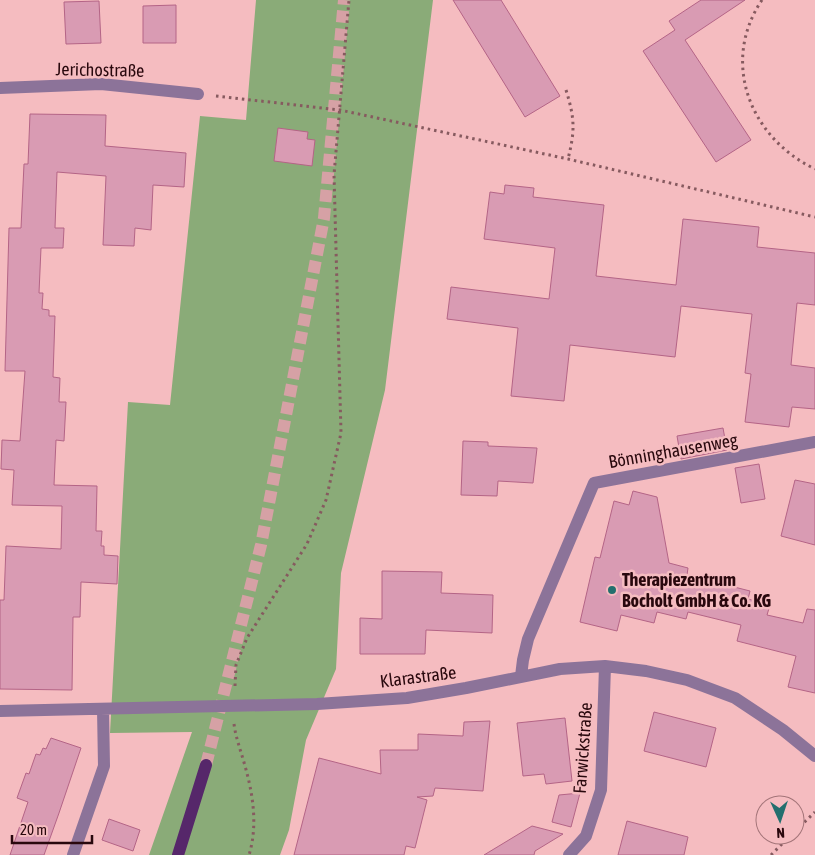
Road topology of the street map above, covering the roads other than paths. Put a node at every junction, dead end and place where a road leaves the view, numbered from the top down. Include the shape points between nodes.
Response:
1 (0, 88) edge
2 (198, 94) road end
3 (815, 442) edge
4 (605, 666) junction
5 (522, 676) junction
6 (103, 709) junction
7 (0, 711) edge
8 (815, 756) edge
9 (206, 765) tunnel mouth
10 (73, 855) edge
11 (178, 855) edge
12 (569, 855) edge

1 - 2 street, Jerichostraße via 101,84
3 - 5 street, Bönninghausenweg via 594,483 528,639
4 - 5 street, Klarastraße
4 - 8 street, Klarastraße via 687,680 735,698
4 - 12 street, Farwickstraße via 601,790 586,836
5 - 6 street, Klarastraße via 406,698 317,704
6 - 7 street, Klarastraße
6 - 10 street via 104,766
9 - 11 main road

